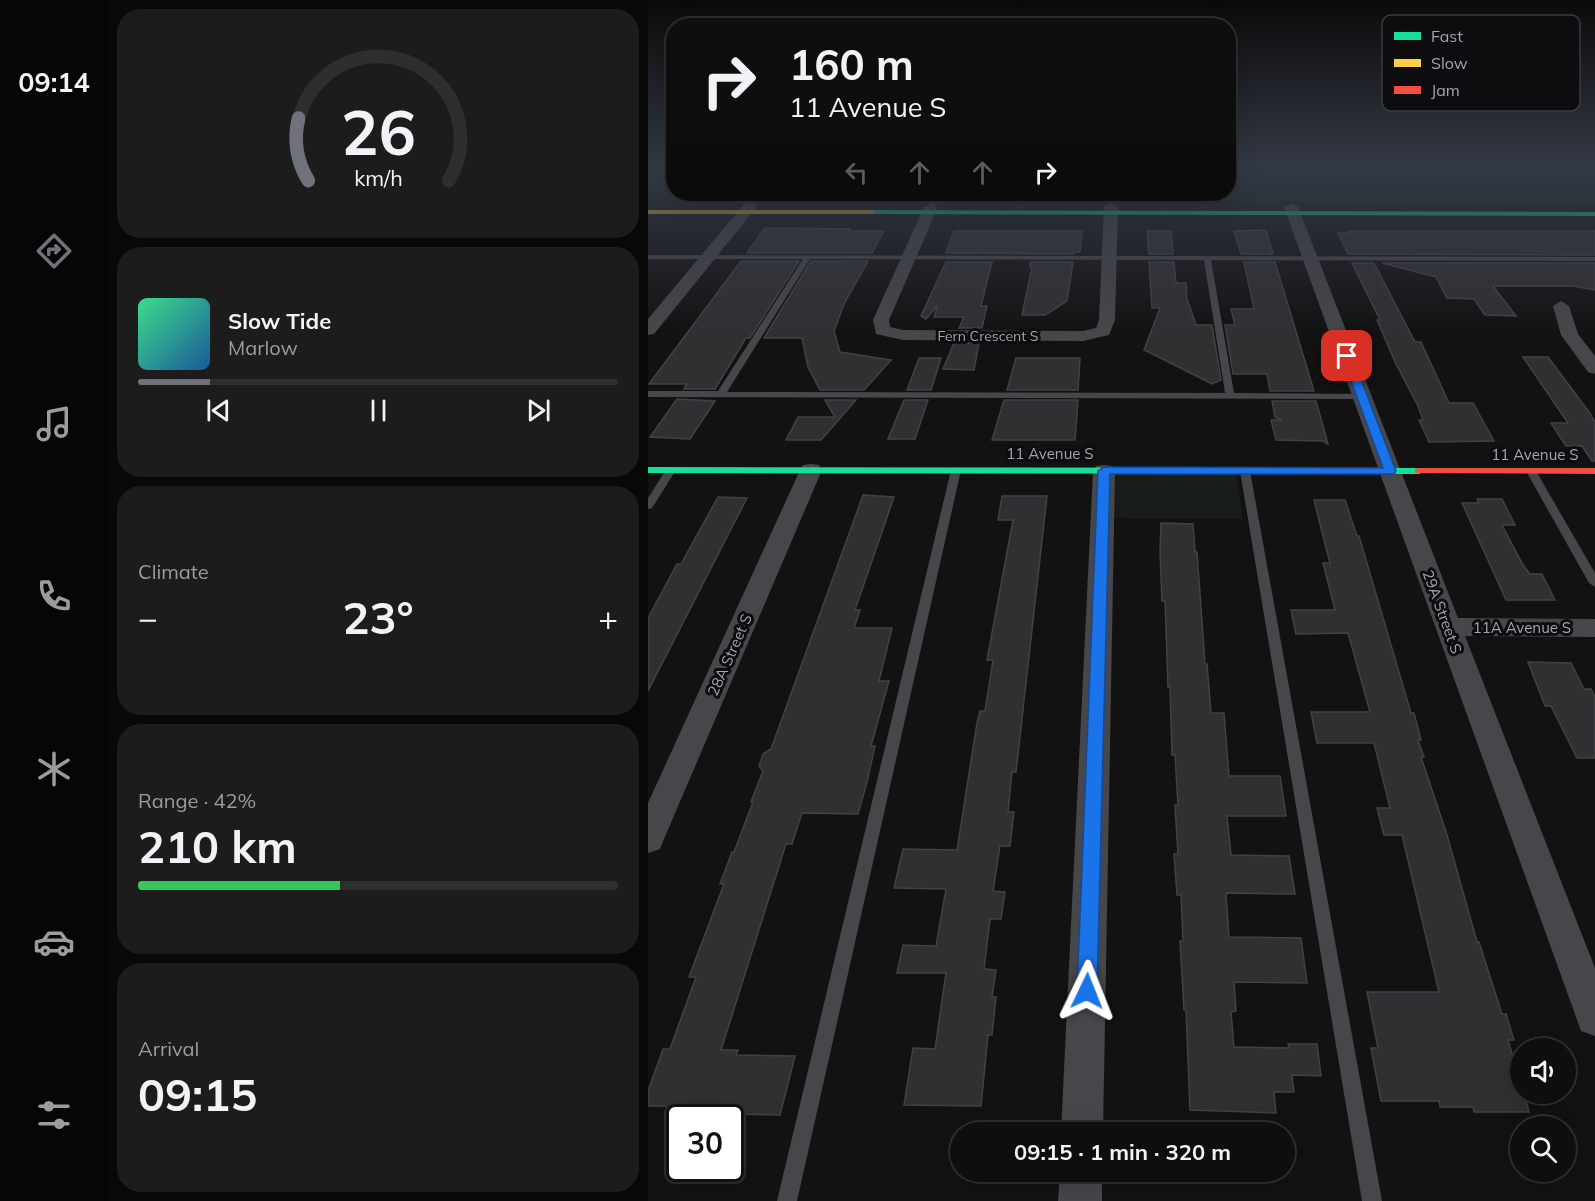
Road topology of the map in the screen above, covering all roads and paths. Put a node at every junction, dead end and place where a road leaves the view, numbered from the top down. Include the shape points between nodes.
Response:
1 (737, 222) edge
2 (925, 222) edge
3 (1111, 222) edge
4 (1297, 222) edge
5 (648, 257) edge
6 (709, 257) junction
7 (807, 258) junction
8 (909, 258) junction
9 (1110, 258) junction
10 (1207, 258) junction
11 (1311, 258) junction
12 (1595, 259) edge
13 (1561, 306) dead end
14 (655, 313) edge
15 (648, 330) edge
16 (1569, 335) junction
17 (1595, 335) edge
18 (1595, 368) edge
19 (648, 394) edge
20 (721, 394) junction
21 (1230, 394) junction
22 (1362, 396) junction
23 (648, 470) edge
24 (671, 470) junction
25 (811, 470) junction
26 (956, 470) junction
27 (1104, 471) junction
28 (1245, 471) junction
29 (1390, 471) junction
30 (1531, 471) junction
31 (1595, 471) edge
32 (648, 506) edge
33 (1595, 583) edge
34 (1448, 627) junction
35 (1595, 628) edge
36 (648, 839) edge
37 (1595, 1017) edge
38 (1082, 1122) edge
39 (1081, 1182) edge
40 (787, 1201) edge
41 (1080, 1201) edge
42 (1372, 1201) edge

1 - 6 street
2 - 8 street, Fern Crescent S
3 - 9 street, Fern Crescent S
4 - 11 street, 29A Street S
5 - 6 lane
6 - 7 lane
6 - 14 street
7 - 8 lane
7 - 20 lane
8 - 9 lane
8 - 9 street, Fern Crescent S via 881,320 882,330 903,335 1083,336 1103,331 1107,320
9 - 10 lane
10 - 11 lane
10 - 21 lane
11 - 12 lane
11 - 22 street, 29A Street S
13 - 16 street
14 - 15 street
16 - 17 street
16 - 18 street
19 - 20 lane
20 - 21 lane
21 - 22 lane
22 - 29 street, 29A Street S
23 - 24 main road, 11 Avenue S
24 - 25 main road, 11 Avenue S
24 - 32 lane
25 - 26 main road, 11 Avenue S
25 - 36 street, 28A Street S
26 - 27 main road, 11 Avenue S
26 - 40 lane
27 - 28 main road, 11 Avenue S
27 - 38 street
28 - 29 main road, 11 Avenue S
28 - 42 lane
29 - 30 main road, 11 Avenue S
29 - 34 street, 29A Street S
30 - 31 main road, 11 Avenue S
30 - 33 lane
34 - 35 street, 11A Avenue S
34 - 37 street, 29A Street S
39 - 41 street

